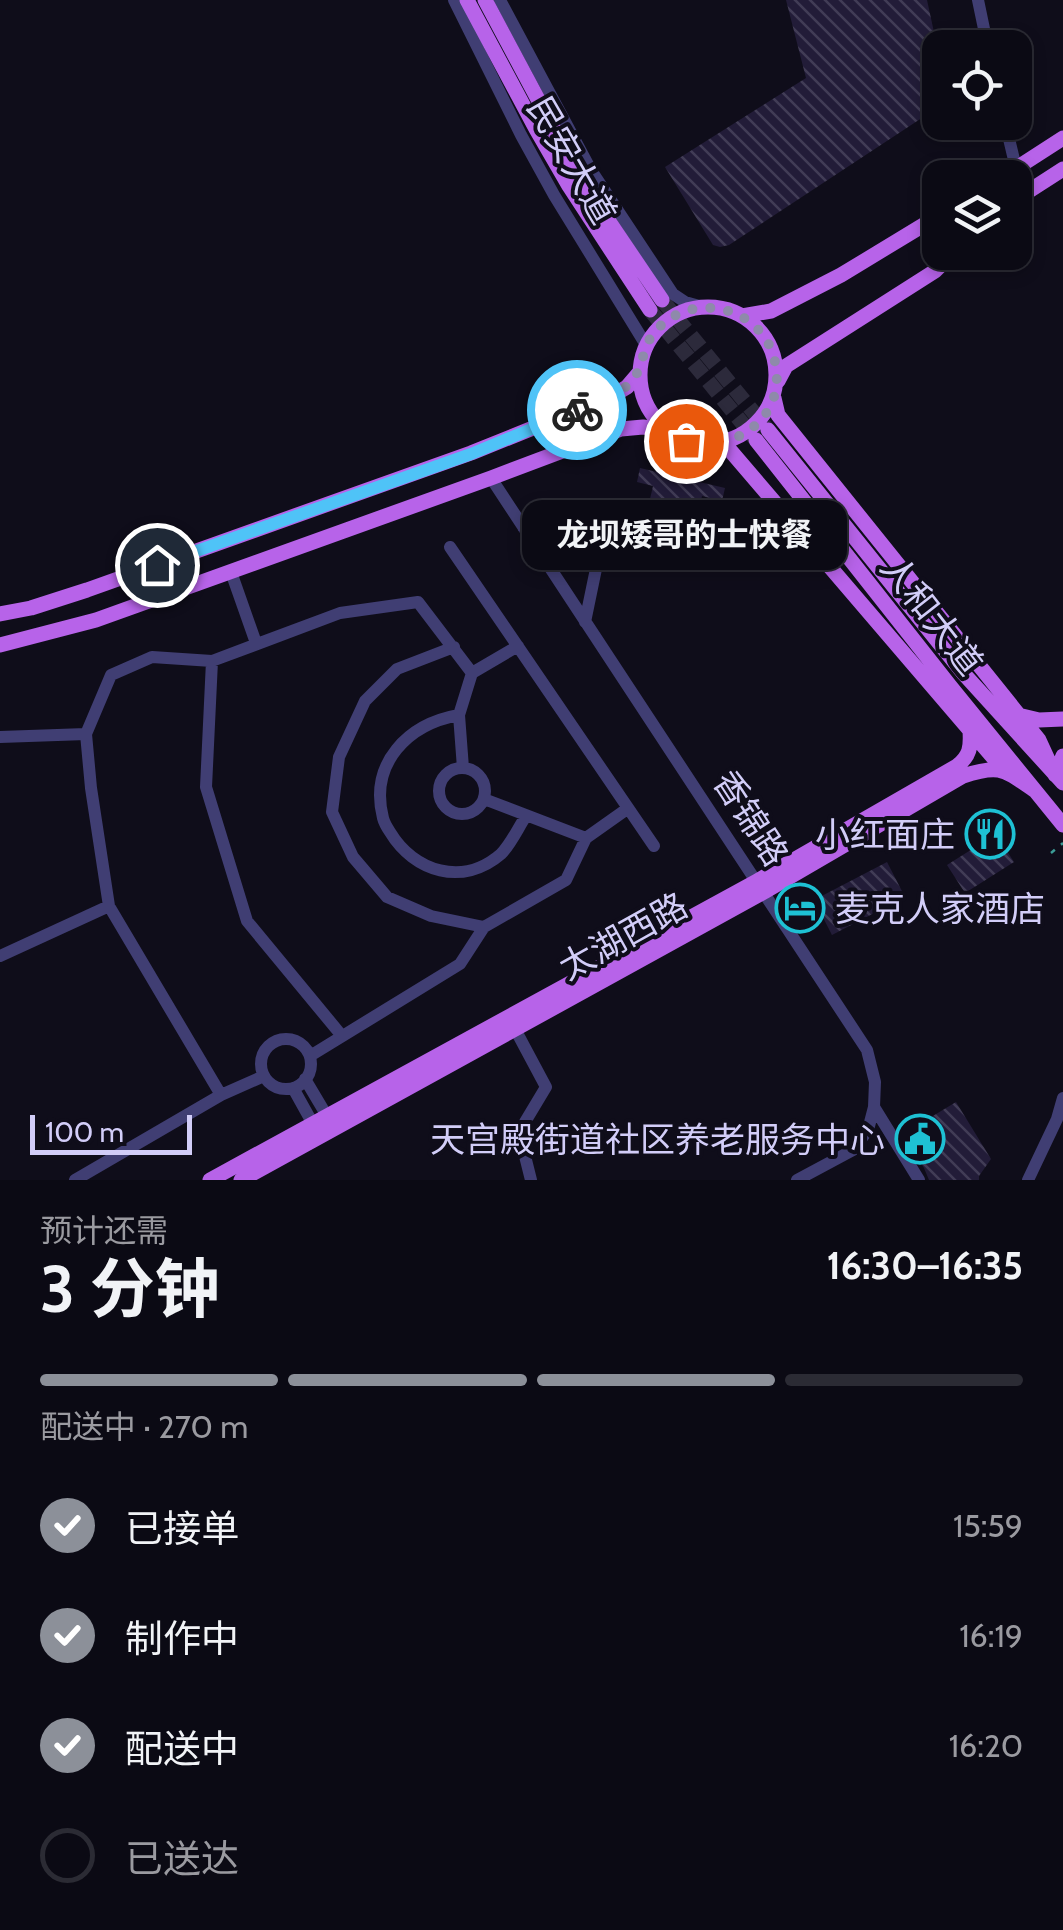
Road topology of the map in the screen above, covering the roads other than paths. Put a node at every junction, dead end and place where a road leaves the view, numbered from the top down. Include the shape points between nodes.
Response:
1 (454, 0) edge
2 (467, 0) edge
3 (484, 0) edge
4 (500, 0) edge
5 (978, 0) edge
6 (984, 30) edge
7 (1063, 138) edge
8 (1029, 160) edge
9 (1063, 169) edge
10 (1032, 189) edge
11 (922, 226) edge
12 (936, 270) edge
13 (703, 307) junction
14 (742, 316) junction
15 (646, 345) junction
16 (639, 373) junction
17 (775, 391) junction
18 (666, 430) junction
19 (710, 444) junction
20 (490, 478) junction
21 (523, 528) junction
22 (450, 547) dead end
23 (230, 572) junction
24 (0, 614) edge
25 (586, 622) junction
26 (256, 643) junction
27 (0, 645) edge
28 (518, 646) junction
29 (454, 647) junction
30 (212, 661) junction
31 (472, 673) junction
32 (458, 715) junction
33 (1017, 715) junction
34 (1063, 719) edge
35 (970, 731) junction
36 (86, 734) junction
37 (0, 738) edge
38 (1063, 756) edge
39 (463, 768) junction
40 (1003, 770) junction
41 (1059, 779) edge
42 (1034, 790) junction
43 (484, 799) junction
44 (627, 809) junction
45 (526, 816) junction
46 (1063, 825) edge
47 (586, 838) junction
48 (654, 846) dead end
49 (761, 887) junction
50 (109, 906) junction
51 (484, 926) junction
52 (0, 956) edge
53 (515, 1029) junction
54 (342, 1036) junction
55 (310, 1056) junction
56 (264, 1076) junction
57 (305, 1080) junction
58 (292, 1088) junction
59 (221, 1094) junction
60 (1063, 1098) edge
61 (874, 1107) junction
62 (320, 1120) junction
63 (529, 1179) edge
64 (75, 1180) edge
65 (210, 1180) edge
66 (241, 1180) edge
67 (797, 1180) edge
68 (919, 1180) edge
69 (1028, 1180) edge

1 - 15 street, 民安大道 via 529,150
2 - 3 main road, 民安大道 via 569,186 656,305
4 - 13 street, 民安大道 via 591,170 672,294
5 - 6 street
7 - 8 main road
9 - 10 main road
11 - 14 main road via 772,311
12 - 17 main road via 786,366
13 - 14 main road
13 - 15 main road via 676,315
14 - 17 main road via 771,347
15 - 16 main road
16 - 18 main road via 644,401
16 - 24 main road via 612,396 471,454 87,590
17 - 19 main road via 746,433
17 - 33 main road via 778,415
18 - 19 main road
18 - 20 main road via 621,429
19 - 35 main road via 729,449
20 - 21 street, 香锦路
20 - 23 main road
21 - 25 street, 香锦路
21 - 25 street via 565,517 596,564
22 - 28 street
23 - 26 street
23 - 27 main road via 96,620
25 - 49 street, 香锦路
26 - 29 street via 340,613 418,602
26 - 30 street
28 - 31 street
28 - 44 street
29 - 31 street
29 - 51 street via 397,670 365,701 339,757 332,812 353,857 387,897 431,916
30 - 36 street via 152,657 110,674
30 - 54 street via 206,786 247,921
31 - 32 street
32 - 39 street
32 - 45 street via 438,718 390,756 381,785 383,820 400,848 423,866 466,872 504,852
33 - 34 main road
33 - 41 main road
35 - 40 main road
35 - 49 main road, 太湖西路 via 967,758
36 - 37 street
36 - 50 street
38 - 41 main road
39 - 43 street via 482,778
39 - 43 street via 444,777 439,791 448,810 462,814
40 - 42 main road
40 - 49 main road, 太湖西路 via 963,776
41 - 42 main road, 人和大道 via 762,435
42 - 46 main road, 人和大道
43 - 45 street
44 - 47 street
44 - 48 street
45 - 47 street
47 - 51 street via 566,880
49 - 53 main road, 太湖西路
49 - 61 street, 香锦路 via 867,1050
49 - 62 main road, 太湖西路
50 - 52 street
50 - 59 street
51 - 54 street via 460,964
53 - 63 street via 546,1087 525,1122
53 - 66 main road, 太湖西路
54 - 55 street
55 - 56 street via 300,1043 276,1041 264,1052
55 - 57 street
56 - 58 street via 276,1087
56 - 59 street
57 - 58 street
57 - 62 street
58 - 62 street
59 - 64 street
60 - 69 street
61 - 67 street via 854,1150
61 - 68 street
62 - 65 main road, 太湖西路

